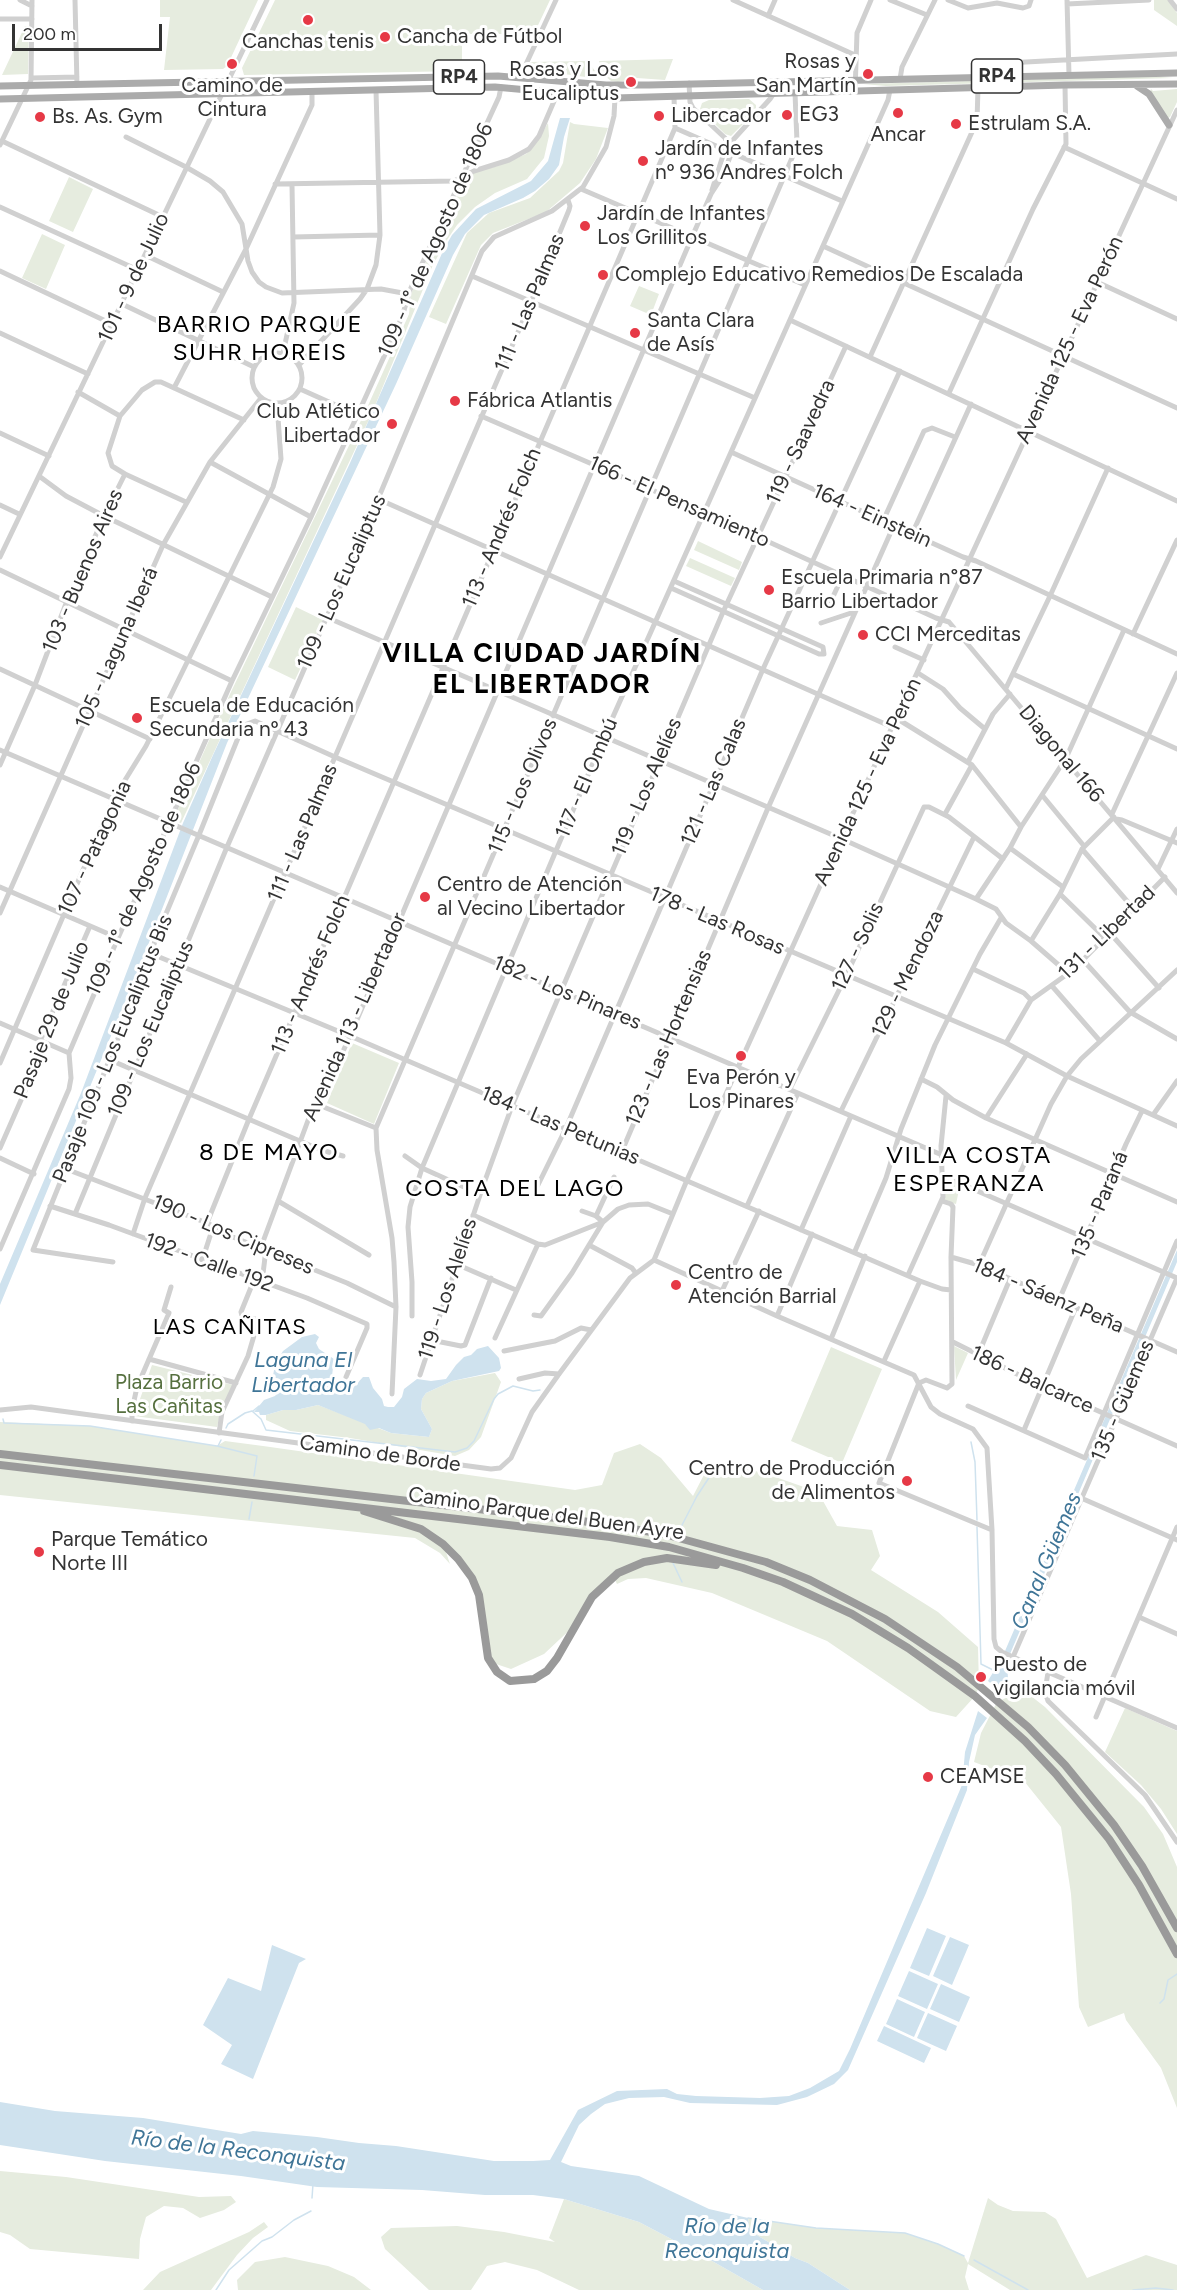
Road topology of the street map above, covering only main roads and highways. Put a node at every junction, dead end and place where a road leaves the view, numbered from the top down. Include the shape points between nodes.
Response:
1 (1177, 73) edge
2 (1177, 84) edge
3 (1135, 85) junction
4 (0, 86) edge
5 (0, 99) edge
6 (1169, 125) road end
7 (0, 1454) edge
8 (0, 1465) edge
9 (338, 1504) junction
10 (783, 1582) junction
11 (1177, 1928) edge
12 (1177, 1954) edge

1 - 4 main road, RP4 via 606,85 480,76
2 - 3 main road, RP4
3 - 5 main road, RP4 via 615,98 501,87
3 - 6 main road via 1149,94
7 - 11 highway, Camino Parque del Buen Ayre via 582,1521 673,1536 766,1562 856,1603 914,1637 957,1667 1028,1727 1098,1805 1142,1866
8 - 9 highway, Camino Parque del Buen Ayre
9 - 10 highway, Camino Parque del Buen Ayre via 640,1542 703,1556
9 - 10 highway via 410,1524 436,1538 454,1555 472,1578 479,1595 488,1658 497,1672 510,1681 534,1679 547,1671 598,1591 613,1576 637,1564 678,1558
10 - 12 highway, Camino Parque del Buen Ayre via 879,1630 993,1712 1042,1759 1099,1825 1139,1885

